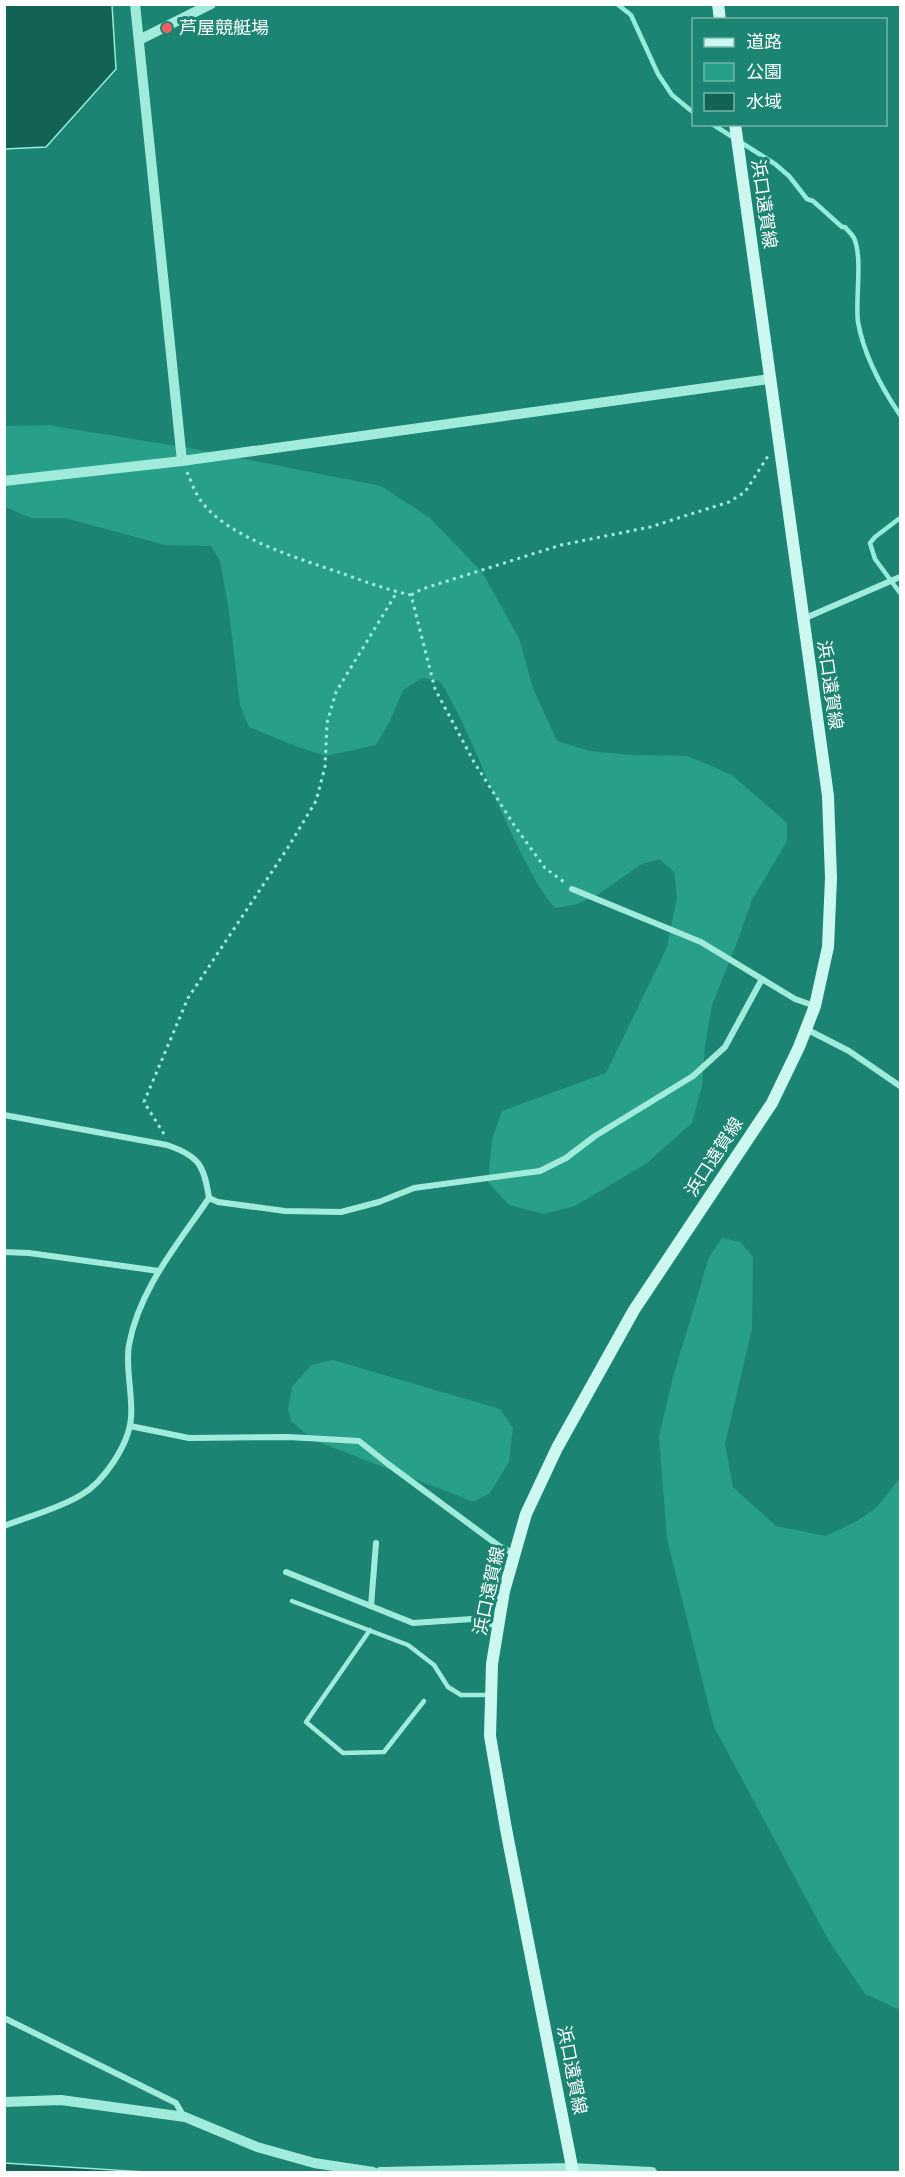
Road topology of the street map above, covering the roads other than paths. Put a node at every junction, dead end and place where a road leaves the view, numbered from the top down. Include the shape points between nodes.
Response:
1 (135, 4) edge
2 (211, 4) edge
3 (139, 40) junction
4 (735, 126) edge
5 (769, 379) junction
6 (182, 461) junction
7 (4, 481) edge
8 (900, 577) edge
9 (802, 619) junction
10 (572, 889) road end
11 (762, 979) junction
12 (814, 1006) junction
13 (805, 1029) junction
14 (900, 1086) edge
15 (4, 1115) edge
16 (209, 1198) junction
17 (4, 1252) edge
18 (159, 1271) junction
19 (130, 1426) junction
20 (4, 1526) edge
21 (376, 1543) dead end
22 (514, 1554) junction
23 (286, 1572) dead end
24 (292, 1601) dead end
25 (371, 1606) junction
26 (498, 1626) junction
27 (370, 1630) junction
28 (491, 1695) junction
29 (424, 1701) dead end
30 (4, 2018) edge
31 (4, 2102) edge
32 (185, 2117) junction
33 (573, 2170) edge
34 (373, 2172) edge
35 (380, 2172) edge
36 (652, 2172) edge

1 - 3 street
2 - 3 street
3 - 6 street
4 - 5 main road, 浜口遠賀線
5 - 6 street
5 - 9 main road, 浜口遠賀線
6 - 7 street
8 - 9 street
9 - 12 main road, 浜口遠賀線 via 828,796 831,878 828,947
10 - 11 street via 700,942
11 - 12 street
11 - 16 street via 725,1047 693,1076 540,1171 414,1188 341,1212 285,1211
12 - 13 main road, 浜口遠賀線
13 - 14 street via 849,1051
13 - 22 main road, 浜口遠賀線 via 772,1103 634,1310 594,1381 526,1514
15 - 16 street via 182,1150 198,1161
16 - 18 street
17 - 18 street
18 - 19 street via 141,1303 128,1347
19 - 20 street via 128,1439 109,1469 82,1495
19 - 22 street via 189,1438 359,1441
21 - 25 street
22 - 26 main road, 浜口遠賀線
23 - 25 street
24 - 27 lane
25 - 26 street via 413,1623 472,1620
26 - 28 main road, 浜口遠賀線
27 - 28 lane via 408,1645 434,1665 448,1687 461,1695
27 - 29 lane via 306,1722 343,1753 384,1752
28 - 33 main road, 浜口遠賀線 via 490,1736 506,1829
30 - 32 street via 176,2103
31 - 32 street via 62,2100
32 - 34 street via 257,2147 314,2163
33 - 35 street
33 - 36 street

